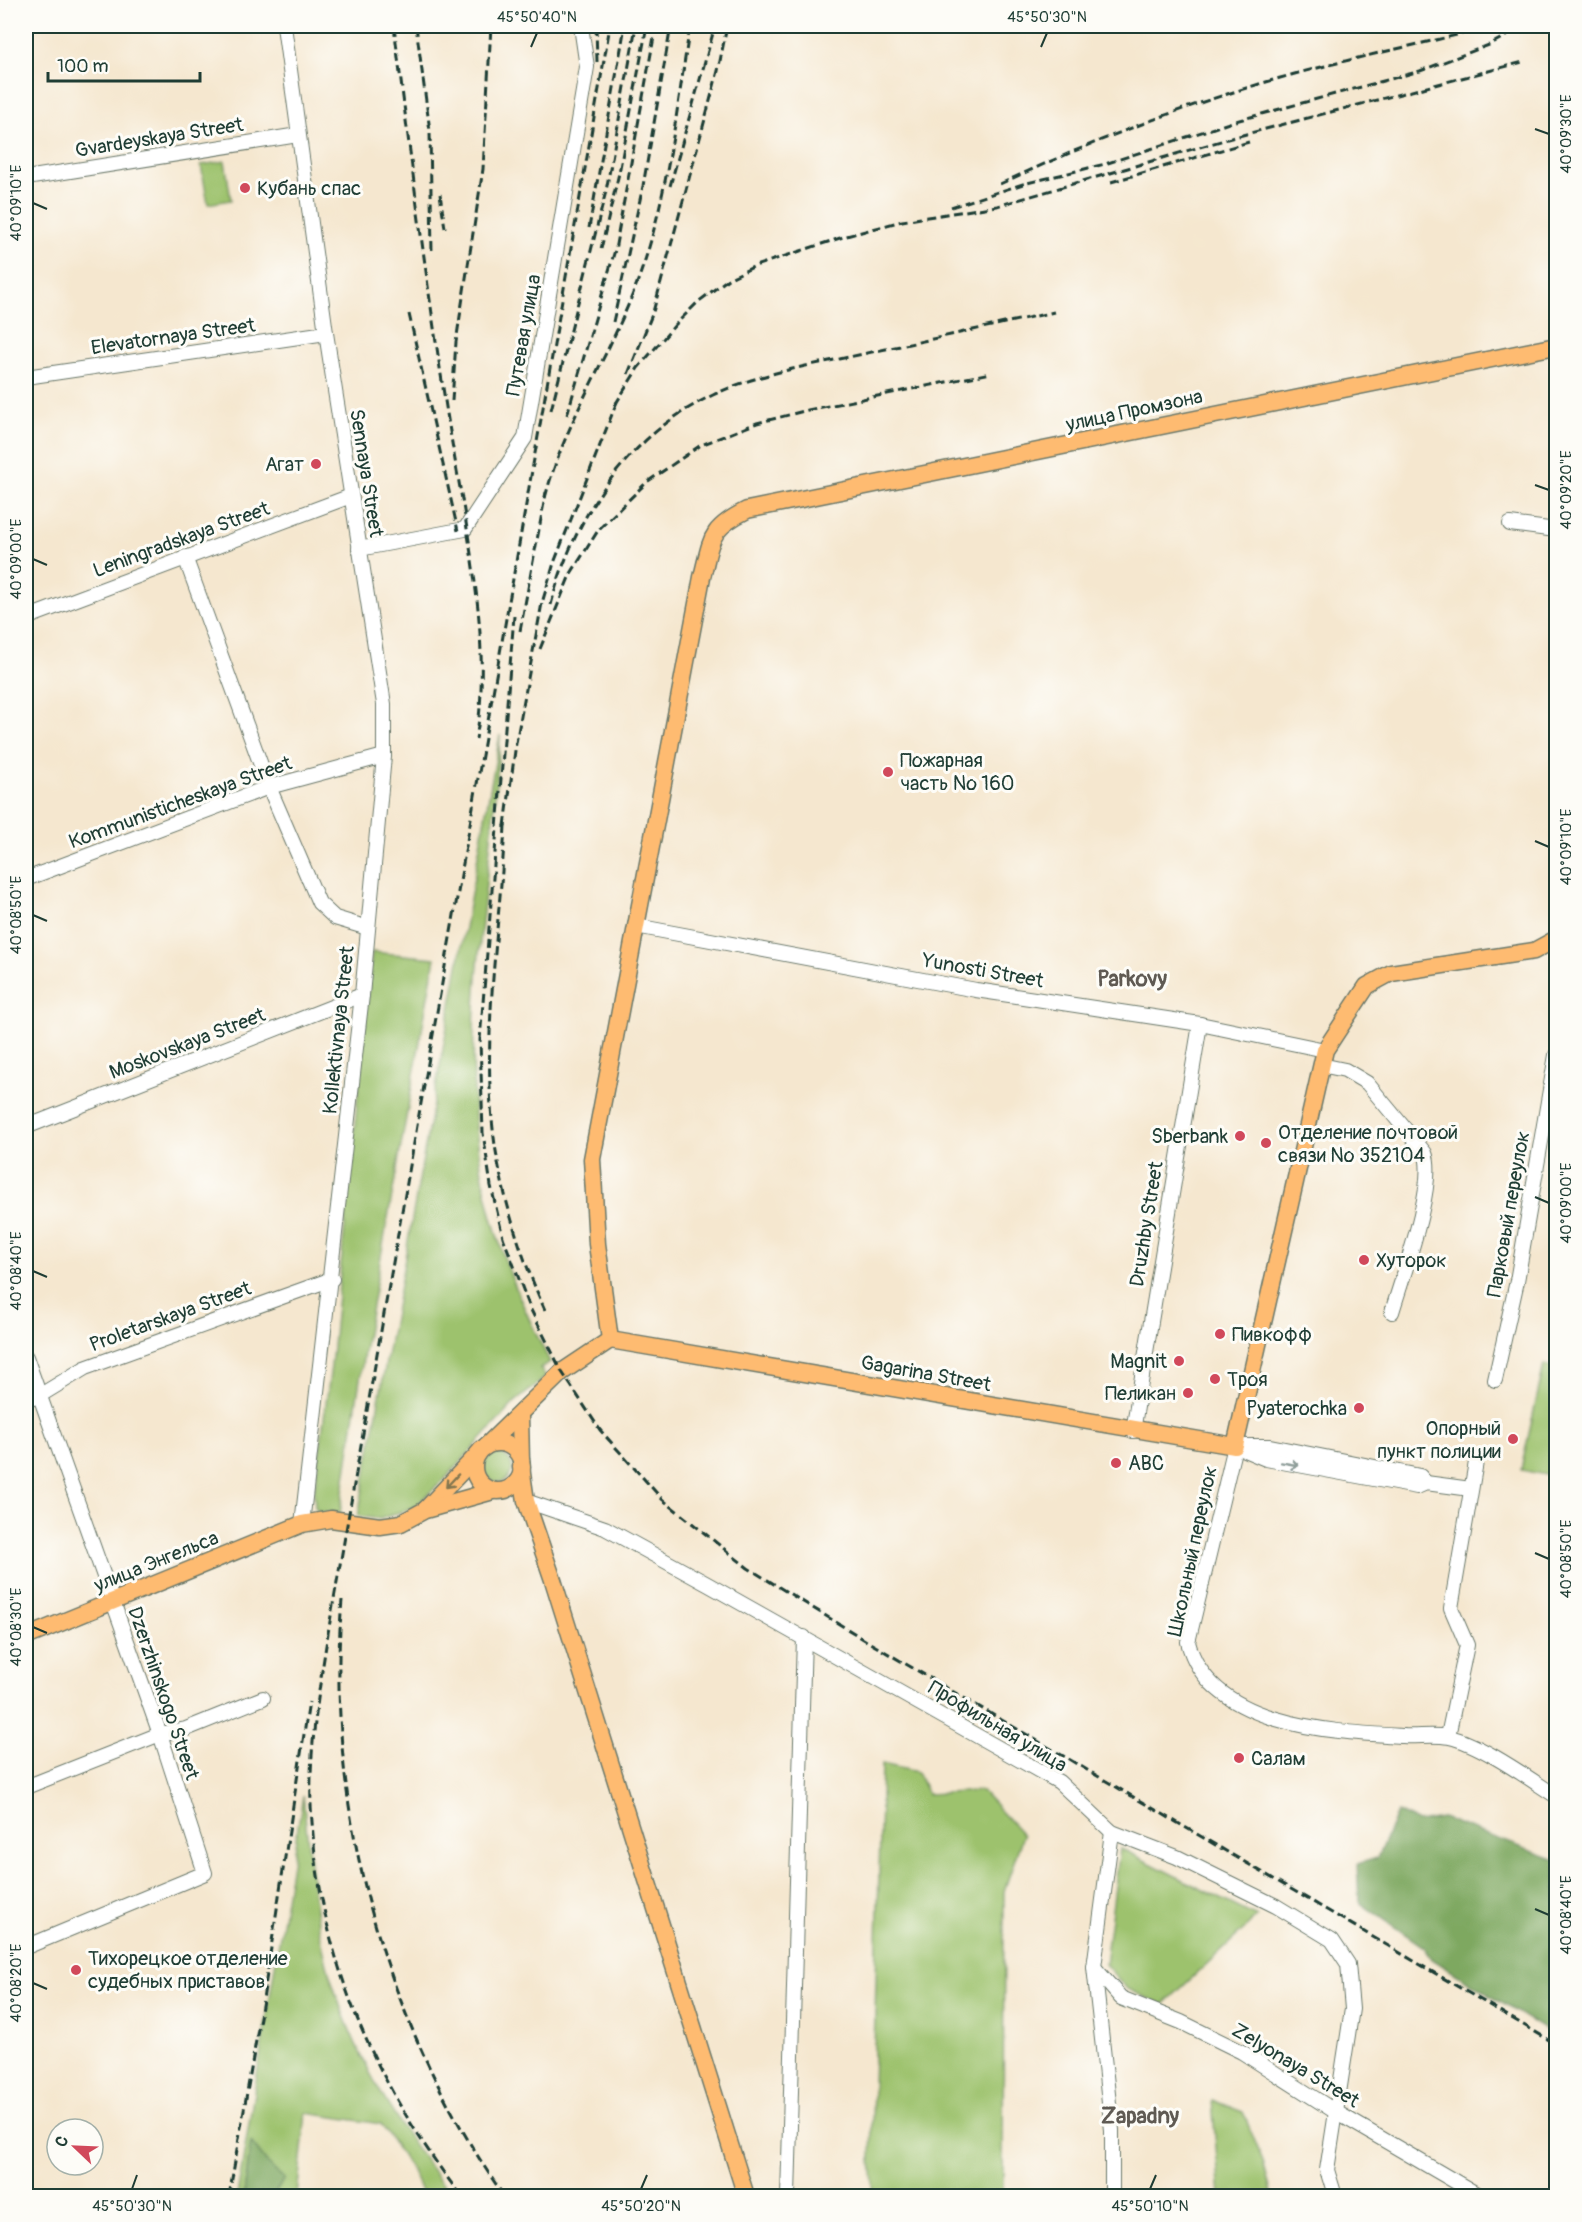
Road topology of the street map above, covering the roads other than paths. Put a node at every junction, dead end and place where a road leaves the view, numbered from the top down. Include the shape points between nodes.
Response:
1 (284, 26) edge
2 (580, 26) edge
3 (298, 135) junction
4 (26, 178) edge
5 (326, 333) junction
6 (1557, 346) edge
7 (26, 377) edge
8 (351, 496) junction
9 (1509, 524) dead end
10 (1557, 530) edge
11 (359, 549) junction
12 (185, 557) junction
13 (26, 618) edge
14 (384, 756) junction
15 (269, 787) junction
16 (26, 879) edge
17 (636, 926) junction
18 (368, 928) junction
19 (1557, 939) edge
20 (362, 995) junction
21 (1200, 1024) junction
22 (1557, 1055) edge
23 (1323, 1058) junction
24 (26, 1127) edge
25 (332, 1279) junction
26 (1392, 1312) dead end
27 (610, 1340) junction
28 (26, 1358) edge
29 (1495, 1380) dead end
30 (32, 1398) edge
31 (519, 1415) junction
32 (1133, 1431) junction
33 (1235, 1446) junction
34 (482, 1450) junction
35 (1476, 1462) dead end
36 (521, 1465) junction
37 (499, 1490) junction
38 (1471, 1490) junction
39 (526, 1501) junction
40 (425, 1510) junction
41 (302, 1524) junction
42 (112, 1602) junction
43 (26, 1637) edge
44 (804, 1637) junction
45 (263, 1698) dead end
46 (160, 1734) junction
47 (1448, 1736) junction
48 (26, 1787) edge
49 (1557, 1796) edge
50 (1112, 1832) junction
51 (26, 1947) edge
52 (1094, 1967) junction
53 (1336, 2112) junction
54 (746, 2196) edge
55 (788, 2196) edge
56 (1112, 2196) edge
57 (1335, 2196) edge
58 (1480, 2196) edge

1 - 3 street, Sennaya Street
2 - 11 street, Путевая улица via 587,68 525,438 465,529
3 - 4 street, Gvardeyskaya Street
3 - 5 street, Sennaya Street
5 - 7 street, Elevatornaya Street
5 - 8 street, Sennaya Street
6 - 17 main road, улица Промзона via 747,510 723,522 711,542 702,577
8 - 11 street, Sennaya Street
8 - 12 street, Leningradskaya Street
9 - 10 street
11 - 14 street, Sennaya Street via 384,704
12 - 13 street, Leningradskaya Street
12 - 15 street, Kollektivnaya Street
14 - 15 street, Kommunisticheskaya Street
14 - 18 street, Sennaya Street
15 - 16 street, Kommunisticheskaya Street
15 - 18 street, Kollektivnaya Street via 319,903 335,918
17 - 21 street, Yunosti Street via 976,990
17 - 27 main road via 592,1159 597,1244
18 - 20 street, Kollektivnaya Street
19 - 23 main road via 1534,951 1391,973 1367,986
20 - 24 street, Moskovskaya Street
20 - 25 street, Kollektivnaya Street
21 - 23 street, Yunosti Street
21 - 32 street, Druzhby Street
22 - 29 street, Парковый переулок
23 - 26 street, Yunosti Street via 1367,1083 1425,1153 1429,1164 1419,1217
23 - 33 main road
25 - 30 street, Proletarskaya Street via 85,1368
25 - 41 street, Kollektivnaya Street
27 - 31 main road via 562,1372
27 - 32 main road, Gagarina Street
28 - 30 street, Dzerzhinskogo Street
30 - 42 street, Dzerzhinskogo Street
31 - 34 main road
31 - 36 main road
32 - 33 main road, Gagarina Street
33 - 38 street, Gagarina Street via 1270,1446
33 - 47 street, Школьный переулок via 1188,1642 1191,1654 1208,1678 1233,1699 1262,1714 1305,1727
34 - 36 main road via 495,1444 507,1445 516,1452
34 - 37 main road via 474,1463 475,1474 481,1484
34 -> 40 main road
35 - 38 street
36 - 37 main road via 516,1483
36 - 39 main road
37 - 39 main road
37 - 40 main road
38 - 47 street via 1451,1608 1467,1645
39 - 44 street, Профильная улица via 604,1528
39 - 54 main road
40 - 41 main road, улица Энгельса via 401,1522 380,1526 331,1519
41 - 42 main road, улица Энгельса
42 - 43 main road, улица Энгельса
42 - 46 street, Dzerzhinskogo Street
44 - 50 street, Профильная улица via 1059,1782
44 - 55 street
45 - 46 street
46 - 48 street
46 - 51 street, Dzerzhinskogo Street via 205,1873
47 - 49 street, Школьный переулок via 1493,1757
50 - 52 street
50 - 53 street, Профильная улица via 1177,1857 1276,1906 1332,1940 1348,1964 1352,2009
52 - 53 street, Zelyonaya Street via 1121,1998 1242,2052
52 - 56 street via 1112,2130
53 - 57 street via 1327,2170
53 - 58 street, Zelyonaya Street

